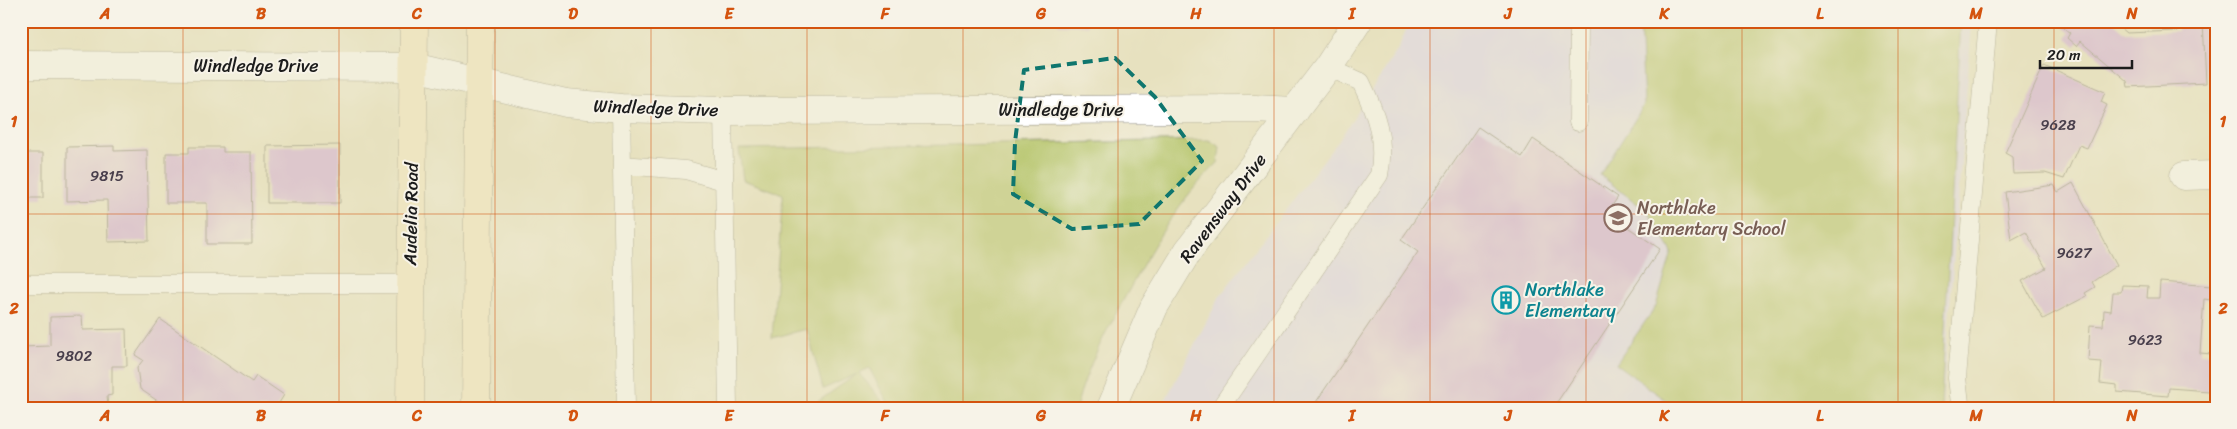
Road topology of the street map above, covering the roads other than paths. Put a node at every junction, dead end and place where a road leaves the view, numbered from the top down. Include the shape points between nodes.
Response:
1 (414, 21) edge
2 (480, 21) edge
3 (1358, 21) edge
4 (1579, 21) edge
5 (1988, 21) edge
6 (21, 65) edge
7 (414, 67) junction
8 (1328, 67) junction
9 (481, 82) junction
10 (621, 108) junction
11 (723, 111) junction
12 (1295, 111) junction
13 (1578, 122) dead end
14 (622, 165) junction
15 (2216, 175) edge
16 (2184, 176) dead end
17 (724, 181) junction
18 (21, 284) edge
19 (410, 284) junction
20 (1960, 406) edge
21 (410, 408) edge
22 (476, 408) edge
23 (626, 408) edge
24 (728, 408) edge
25 (1112, 408) edge
26 (1220, 408) edge

1 - 7 main road, Audelia Road
2 - 9 main road
3 - 8 street, Ravensway Drive
4 - 13 lane
5 - 20 lane via 1957,378
6 - 7 street, Windledge Drive
7 - 9 street, Windledge Drive
7 - 19 main road, Audelia Road
8 - 12 street, Ravensway Drive
8 - 26 lane via 1362,82 1378,124 1382,160 1379,175
9 - 10 street, Windledge Drive via 566,103
9 - 22 main road
10 - 11 street, Windledge Drive
10 - 14 lane
11 - 12 street, Windledge Drive
11 - 17 lane
12 - 25 street, Ravensway Drive via 1183,259 1154,307
14 - 17 lane via 686,170
14 - 23 lane
15 - 16 street
17 - 24 lane
18 - 19 lane
19 - 21 main road, Audelia Road

